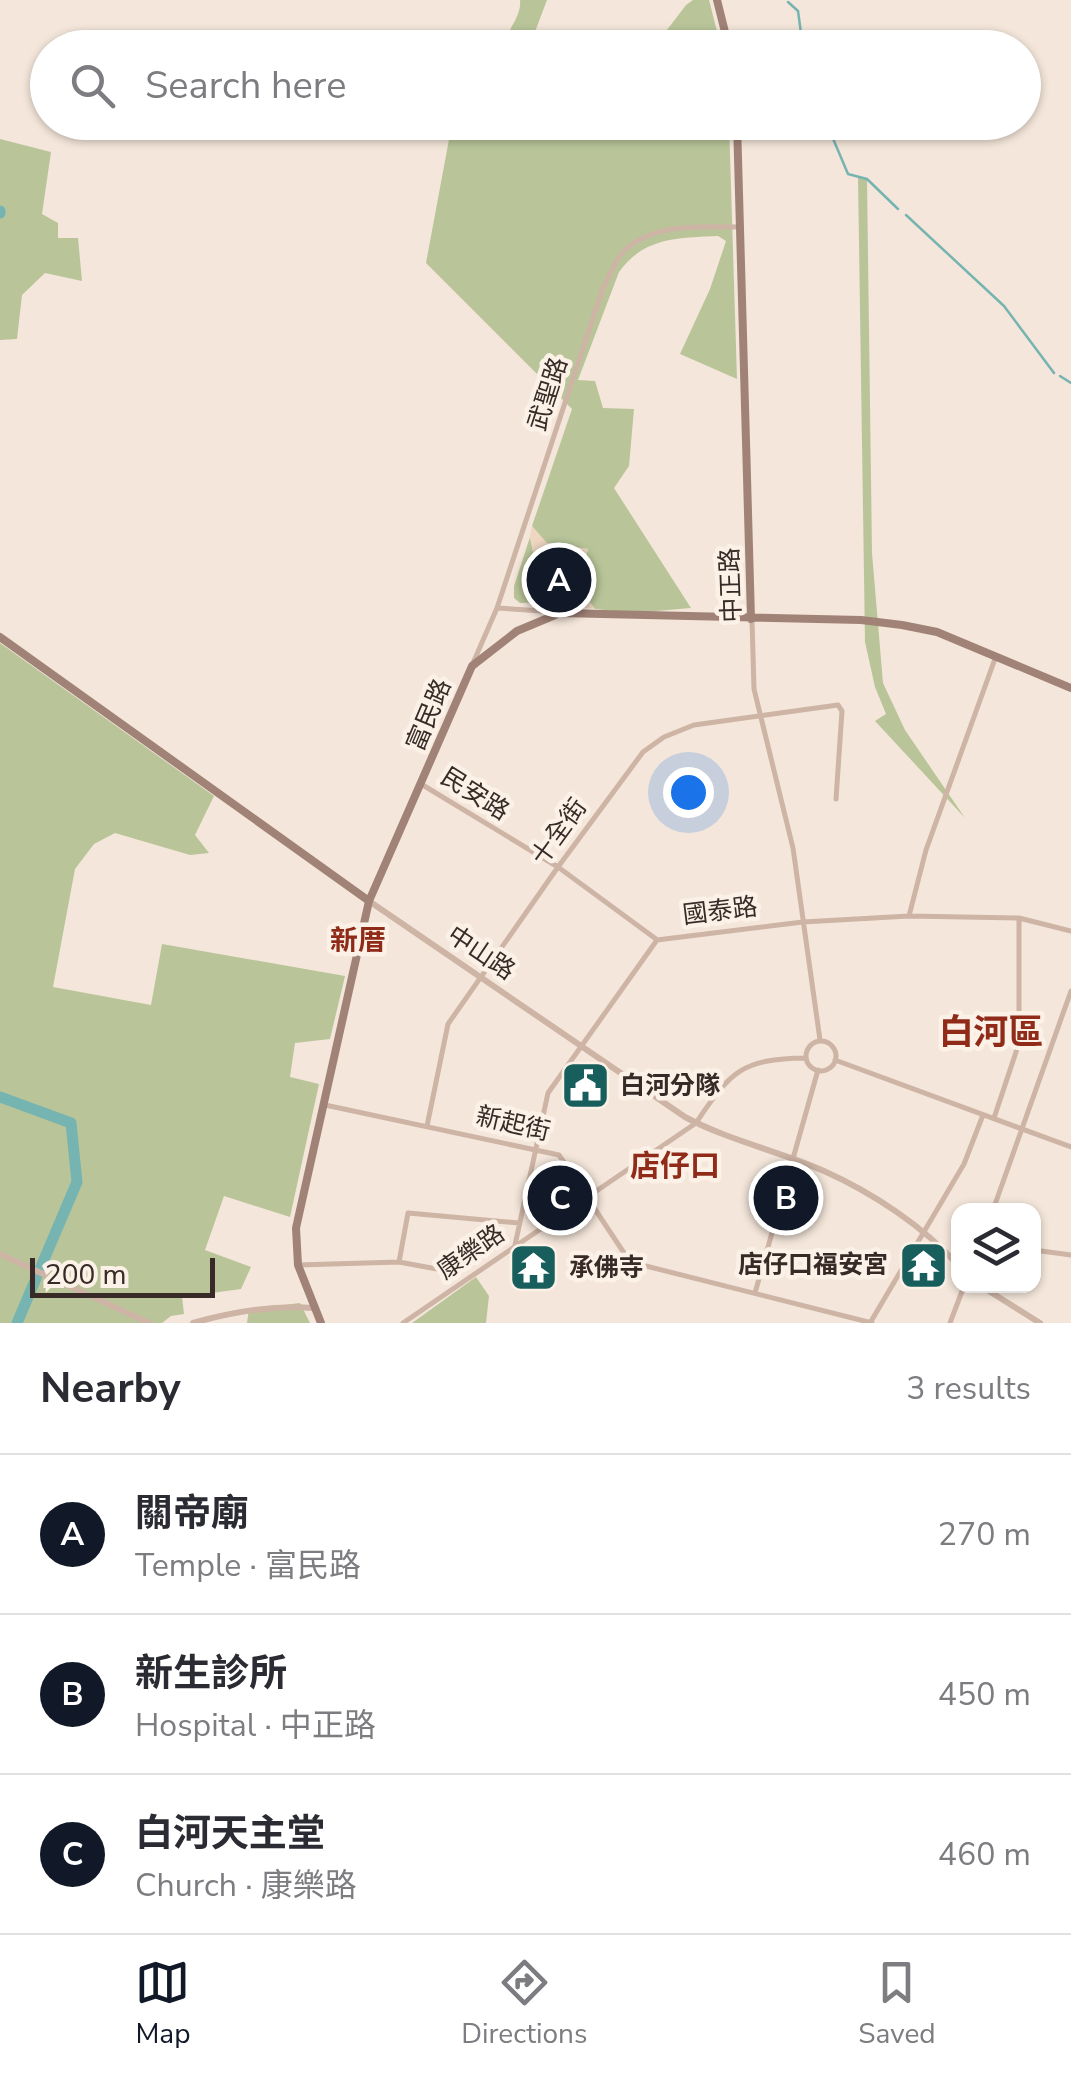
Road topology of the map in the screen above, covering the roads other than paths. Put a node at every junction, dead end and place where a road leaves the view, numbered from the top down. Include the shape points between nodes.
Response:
1 (717, 0) edge
2 (724, 30) edge
3 (737, 140) edge
4 (739, 227) junction
5 (497, 608) junction
6 (560, 612) junction
7 (752, 619) junction
8 (0, 637) edge
9 (996, 656) junction
10 (472, 666) junction
11 (1071, 688) edge
12 (761, 716) junction
13 (421, 784) junction
14 (836, 799) dead end
15 (558, 867) junction
16 (370, 901) junction
17 (909, 916) junction
18 (1019, 918) junction
19 (803, 922) junction
20 (1071, 931) edge
21 (657, 940) junction
22 (480, 978) junction
23 (1071, 991) edge
24 (820, 1040) junction
25 (581, 1046) junction
26 (806, 1058) junction
27 (835, 1060) junction
28 (818, 1070) junction
29 (323, 1104) junction
30 (983, 1115) junction
31 (994, 1118) junction
32 (696, 1123) junction
33 (427, 1126) junction
34 (1022, 1128) junction
35 (1071, 1147) edge
36 (535, 1149) junction
37 (792, 1160) junction
38 (587, 1198) junction
39 (995, 1203) edge
40 (519, 1223) junction
41 (925, 1232) junction
42 (515, 1246) junction
43 (1041, 1251) edge
44 (0, 1254) edge
45 (1071, 1255) edge
46 (951, 1258) edge
47 (399, 1262) junction
48 (298, 1265) junction
49 (453, 1272) dead end
50 (756, 1292) junction
51 (961, 1293) edge
52 (992, 1293) edge
53 (313, 1308) junction
54 (150, 1323) edge
55 (193, 1323) edge
56 (321, 1323) edge
57 (403, 1323) edge
58 (871, 1323) edge
59 (950, 1323) edge
60 (1040, 1323) edge

1 - 2 main road
3 - 4 main road, 中正路
4 - 5 street, 武聖路 via 653,233 622,252 603,288
4 - 7 main road, 中正路
5 - 6 street
5 - 10 street, 武聖路
6 - 7 main road, 富民路
6 - 10 main road, 富民路 via 516,631
7 - 9 main road, 富民路 via 902,625
7 - 12 street, 中正路
8 - 16 main road, 中山路
9 - 11 main road, 富民路
9 - 17 street
10 - 13 main road, 富民路
12 - 14 street, 十全街 via 838,705
12 - 15 street, 十全街 via 694,726 656,742
12 - 19 street, 中正路 via 790,832
13 - 15 street, 民安路
13 - 16 main road, 富民路
15 - 21 street, 民安路
15 - 22 street, 十全街
16 - 22 street, 中山路
16 - 29 main road, 富民路
17 - 18 street, 國泰路
17 - 19 street, 國泰路
18 - 20 street, 國泰路
18 - 31 street via 1018,1043
19 - 21 street, 國泰路
19 - 24 street, 中正路
21 - 25 street, 國泰路
22 - 25 street, 中山路
22 - 33 street, 十全街 via 448,1024
23 - 34 street
24 - 26 street
24 - 27 street via 833,1047
25 - 32 street, 中山路
25 - 36 street, 國泰路 via 548,1093
26 - 28 street
26 - 32 street, 康樂路 via 767,1059 729,1078
27 - 28 street
27 - 30 street
28 - 37 street
29 - 33 street, 新起街
29 - 48 main road, 富民路 via 296,1228
30 - 31 street
30 - 41 street
31 - 34 street
32 - 37 street, 中山路
32 - 38 street, 康樂路
33 - 36 street, 新起街
34 - 35 street
34 - 39 street
36 - 38 street, 新起街 via 559,1155
36 - 40 street, 國泰路
37 - 41 street, 中山路 via 826,1172
37 - 50 street
38 - 42 street, 康樂路
38 - 50 street, 新起街 via 630,1262
40 - 42 street, 國泰路
40 - 47 street via 408,1212
41 - 46 street, 中山路
41 - 58 street
42 - 57 street, 康樂路
43 - 45 street
44 - 54 street
47 - 48 street
47 - 49 street
48 - 53 main road, 富民路
50 - 58 street, 新起街
51 - 59 street
52 - 60 street
53 - 55 street
53 - 56 main road, 富民路

